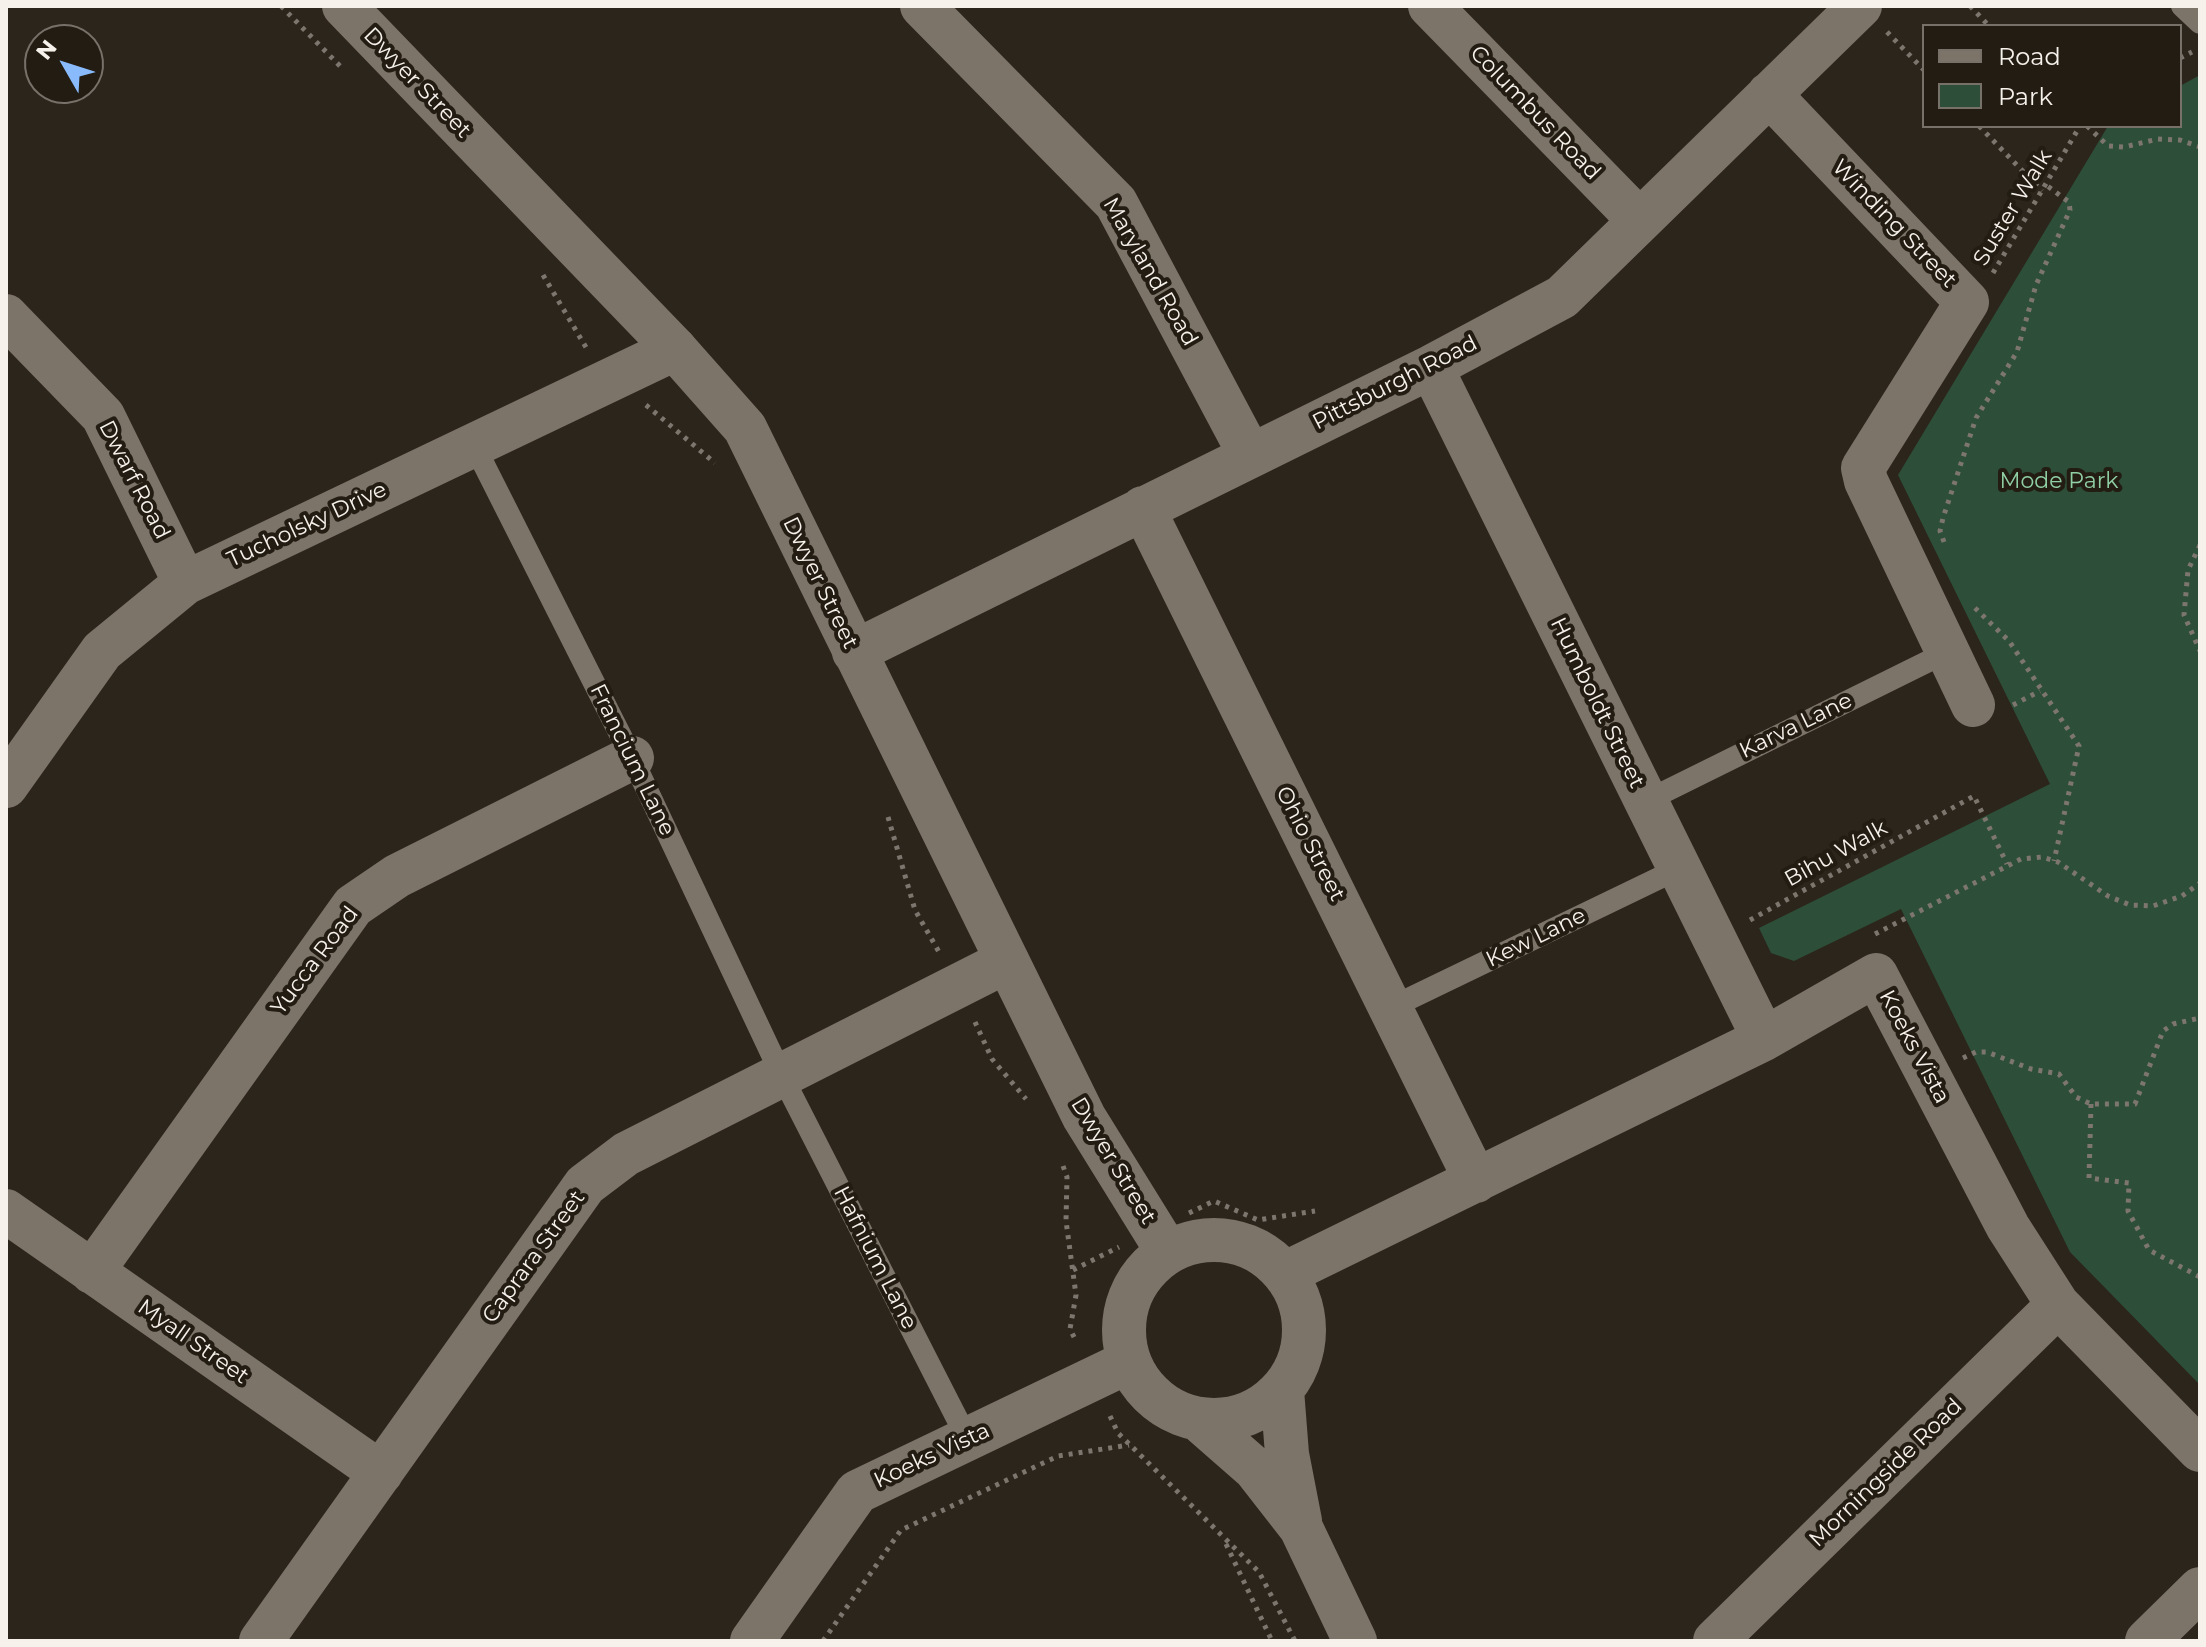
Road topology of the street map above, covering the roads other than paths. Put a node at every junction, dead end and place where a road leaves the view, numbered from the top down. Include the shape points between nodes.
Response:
1 (344, 6) edge
2 (922, 6) edge
3 (1430, 6) edge
4 (2182, 6) edge
5 (1871, 17) edge
6 (2200, 23) edge
7 (1769, 94) junction
8 (1639, 220) junction
9 (6, 316) edge
10 (675, 349) junction
11 (1431, 367) junction
12 (475, 447) junction
13 (1250, 455) junction
14 (1143, 508) junction
15 (185, 583) junction
16 (854, 652) junction
17 (1947, 652) junction
18 (1973, 705) dead end
19 (632, 758) junction
20 (6, 786) edge
21 (1646, 801) junction
22 (1680, 868) junction
23 (1007, 961) junction
24 (1392, 1007) junction
25 (1764, 1039) junction
26 (782, 1076) junction
27 (1476, 1181) junction
28 (6, 1211) edge
29 (1160, 1241) junction
30 (92, 1272) junction
31 (1286, 1273) junction
32 (2058, 1305) junction
33 (1128, 1362) junction
34 (1282, 1390) junction
35 (1199, 1420) junction
36 (968, 1440) junction
37 (2200, 1450) edge
38 (381, 1473) junction
39 (1301, 1528) junction
40 (2200, 1589) edge
41 (261, 1641) edge
42 (752, 1641) edge
43 (1355, 1641) edge
44 (1715, 1641) edge
45 (2147, 1641) edge

1 - 10 street, Dwyer Street
2 - 13 street, Maryland Road via 1116,203
3 - 8 street, Columbus Road
4 - 6 lane
5 - 7 street, Pittsburgh Road
7 - 8 street, Pittsburgh Road
7 - 17 street, Winding Street via 1967,302 1863,468
8 - 11 street, Pittsburgh Road via 1562,297
9 - 15 street, Dwarf Road via 103,416
10 - 12 street, Tucholsky Drive
10 - 16 street, Dwyer Street via 745,428
11 - 13 street, Pittsburgh Road
11 - 21 street, Humboldt Street
12 - 15 street, Tucholsky Drive
12 - 19 lane, Francium Lane
13 - 14 street, Pittsburgh Road
14 - 16 street, Pittsburgh Road
14 - 24 street, Ohio Street
15 - 20 street, Tucholsky Drive via 102,651
16 - 23 street, Dwyer Street
17 - 18 street, Winding Street
17 - 21 lane, Karva Lane
19 - 26 lane, Francium Lane
19 - 30 street, Yucca Road via 397,876 353,906
21 - 22 street, Humboldt Street
22 - 24 lane, Kew Lane
22 - 25 street, Humboldt Street
23 - 26 street, Caprara Street
23 - 29 street, Dwyer Street via 1084,1117
24 - 27 street, Ohio Street
25 - 27 street, Koeks Vista
25 - 32 street, Koeks Vista via 1876,975 2008,1227
26 - 36 lane, Hafnium Lane
26 - 38 street, Caprara Street via 626,1154 585,1185
27 - 31 street, Koeks Vista
28 - 30 street, Myall Street
29 - 31 street via 1222,1239 1250,1246
29 - 33 street via 1128,1300 1123,1331
30 - 38 street, Myall Street
31 - 34 street via 1303,1309 1305,1338
32 - 37 street, Koeks Vista
32 - 44 street, Morningside Road
33 - 35 street via 1145,1389 1169,1410
33 - 36 street, Koeks Vista
34 - 35 street via 1260,1408 1231,1419
34 - 39 street
35 - 39 street via 1255,1469
36 - 42 street, Koeks Vista via 857,1492
38 - 41 street, Caprara Street
39 - 43 street
40 - 45 street

